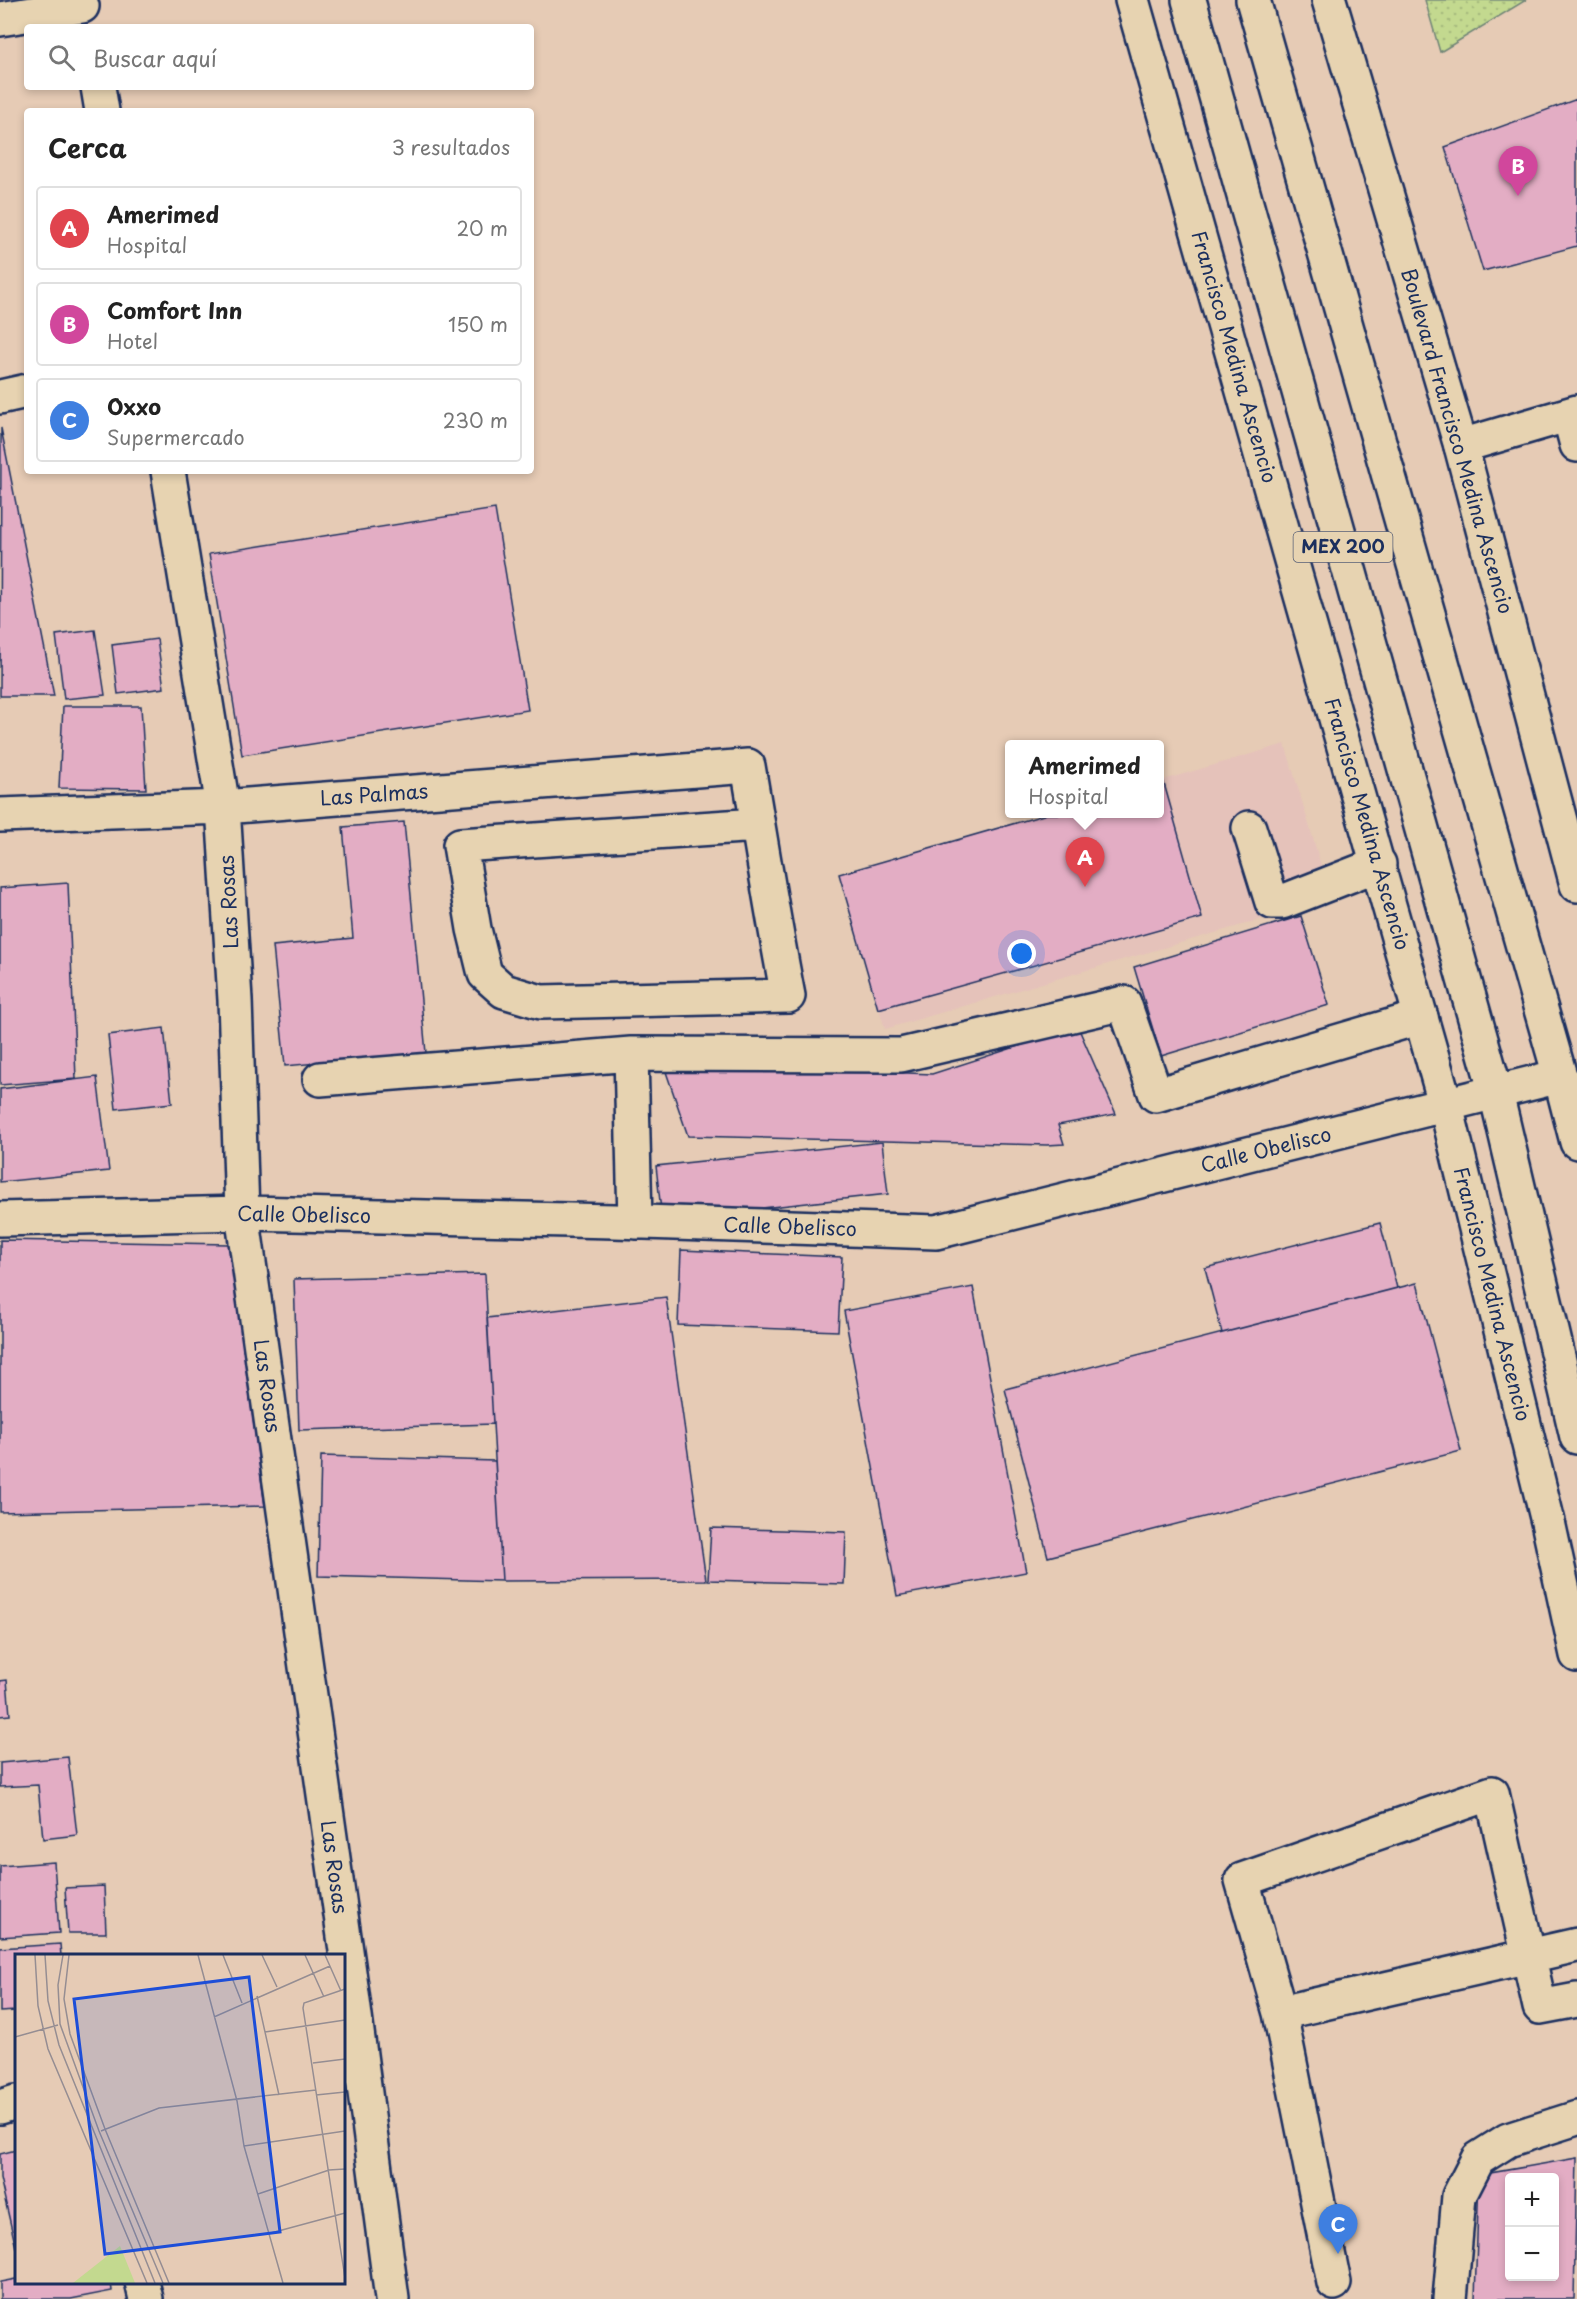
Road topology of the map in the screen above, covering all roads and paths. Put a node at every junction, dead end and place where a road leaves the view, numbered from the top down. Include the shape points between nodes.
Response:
1 (1132, 0) edge
2 (1189, 0) edge
3 (1253, 0) edge
4 (1329, 0) edge
5 (83, 11) edge
6 (0, 20) edge
7 (98, 90) edge
8 (102, 108) edge
9 (24, 392) edge
10 (0, 397) edge
11 (1574, 424) edge
12 (1461, 446) junction
13 (168, 474) edge
14 (224, 807) junction
15 (0, 815) edge
16 (758, 825) junction
17 (1249, 828) dead end
18 (1379, 864) junction
19 (1577, 885) edge
20 (1421, 1017) junction
21 (631, 1053) junction
22 (1560, 1076) junction
23 (320, 1078) dead end
24 (1496, 1093) junction
25 (1446, 1106) junction
26 (1577, 1142) edge
27 (242, 1213) junction
28 (0, 1219) edge
29 (635, 1222) junction
30 (1577, 1437) edge
31 (1577, 1655) edge
32 (1577, 1945) edge
33 (342, 1954) edge
34 (1528, 1956) junction
35 (347, 1988) edge
36 (1577, 2000) edge
37 (1280, 2013) junction
38 (15, 2102) edge
39 (0, 2107) edge
40 (1577, 2118) edge
41 (1334, 2283) dead end
42 (142, 2284) edge
43 (146, 2299) edge
44 (392, 2299) edge
45 (1450, 2299) edge

1 - 18 main road, Francisco Medina Ascencio
2 - 24 main road, MEX 200
3 - 22 main road, MEX 200
4 - 12 main road, Boulevard Francisco Medina Ascencio
5 - 6 main road
7 - 8 main road
9 - 10 main road
11 - 12 main road
12 - 19 main road, Boulevard Francisco Medina Ascencio
13 - 14 main road, Las Rosas
14 - 15 main road, Las Palmas
14 - 16 main road, Las Palmas via 748,766
14 - 27 main road, Las Rosas
16 - 16 main road via 788,996 541,1002 504,991 485,974 460,846
17 - 18 main road via 1272,902 1282,902
18 - 20 main road, Francisco Medina Ascencio
20 - 21 main road via 1156,1095 1124,1004 901,1055
20 - 25 main road, Francisco Medina Ascencio
21 - 23 main road
21 - 29 main road
22 - 24 main road, Calle Obelisco
22 - 26 main road, MEX 200
24 - 25 main road, Calle Obelisco
24 - 30 main road, MEX 200
25 - 29 main road, Calle Obelisco via 936,1232
25 - 31 main road, Francisco Medina Ascencio
27 - 28 main road, Calle Obelisco
27 - 29 main road, Calle Obelisco
27 - 33 main road, Las Rosas
32 - 34 main road
34 - 36 main road via 1540,2007
34 - 37 main road
34 - 37 main road via 1492,1792 1242,1880
35 - 44 main road, Las Rosas
37 - 41 main road
38 - 39 main road
40 - 45 main road via 1508,2140 1478,2159 1459,2196
42 - 43 main road

